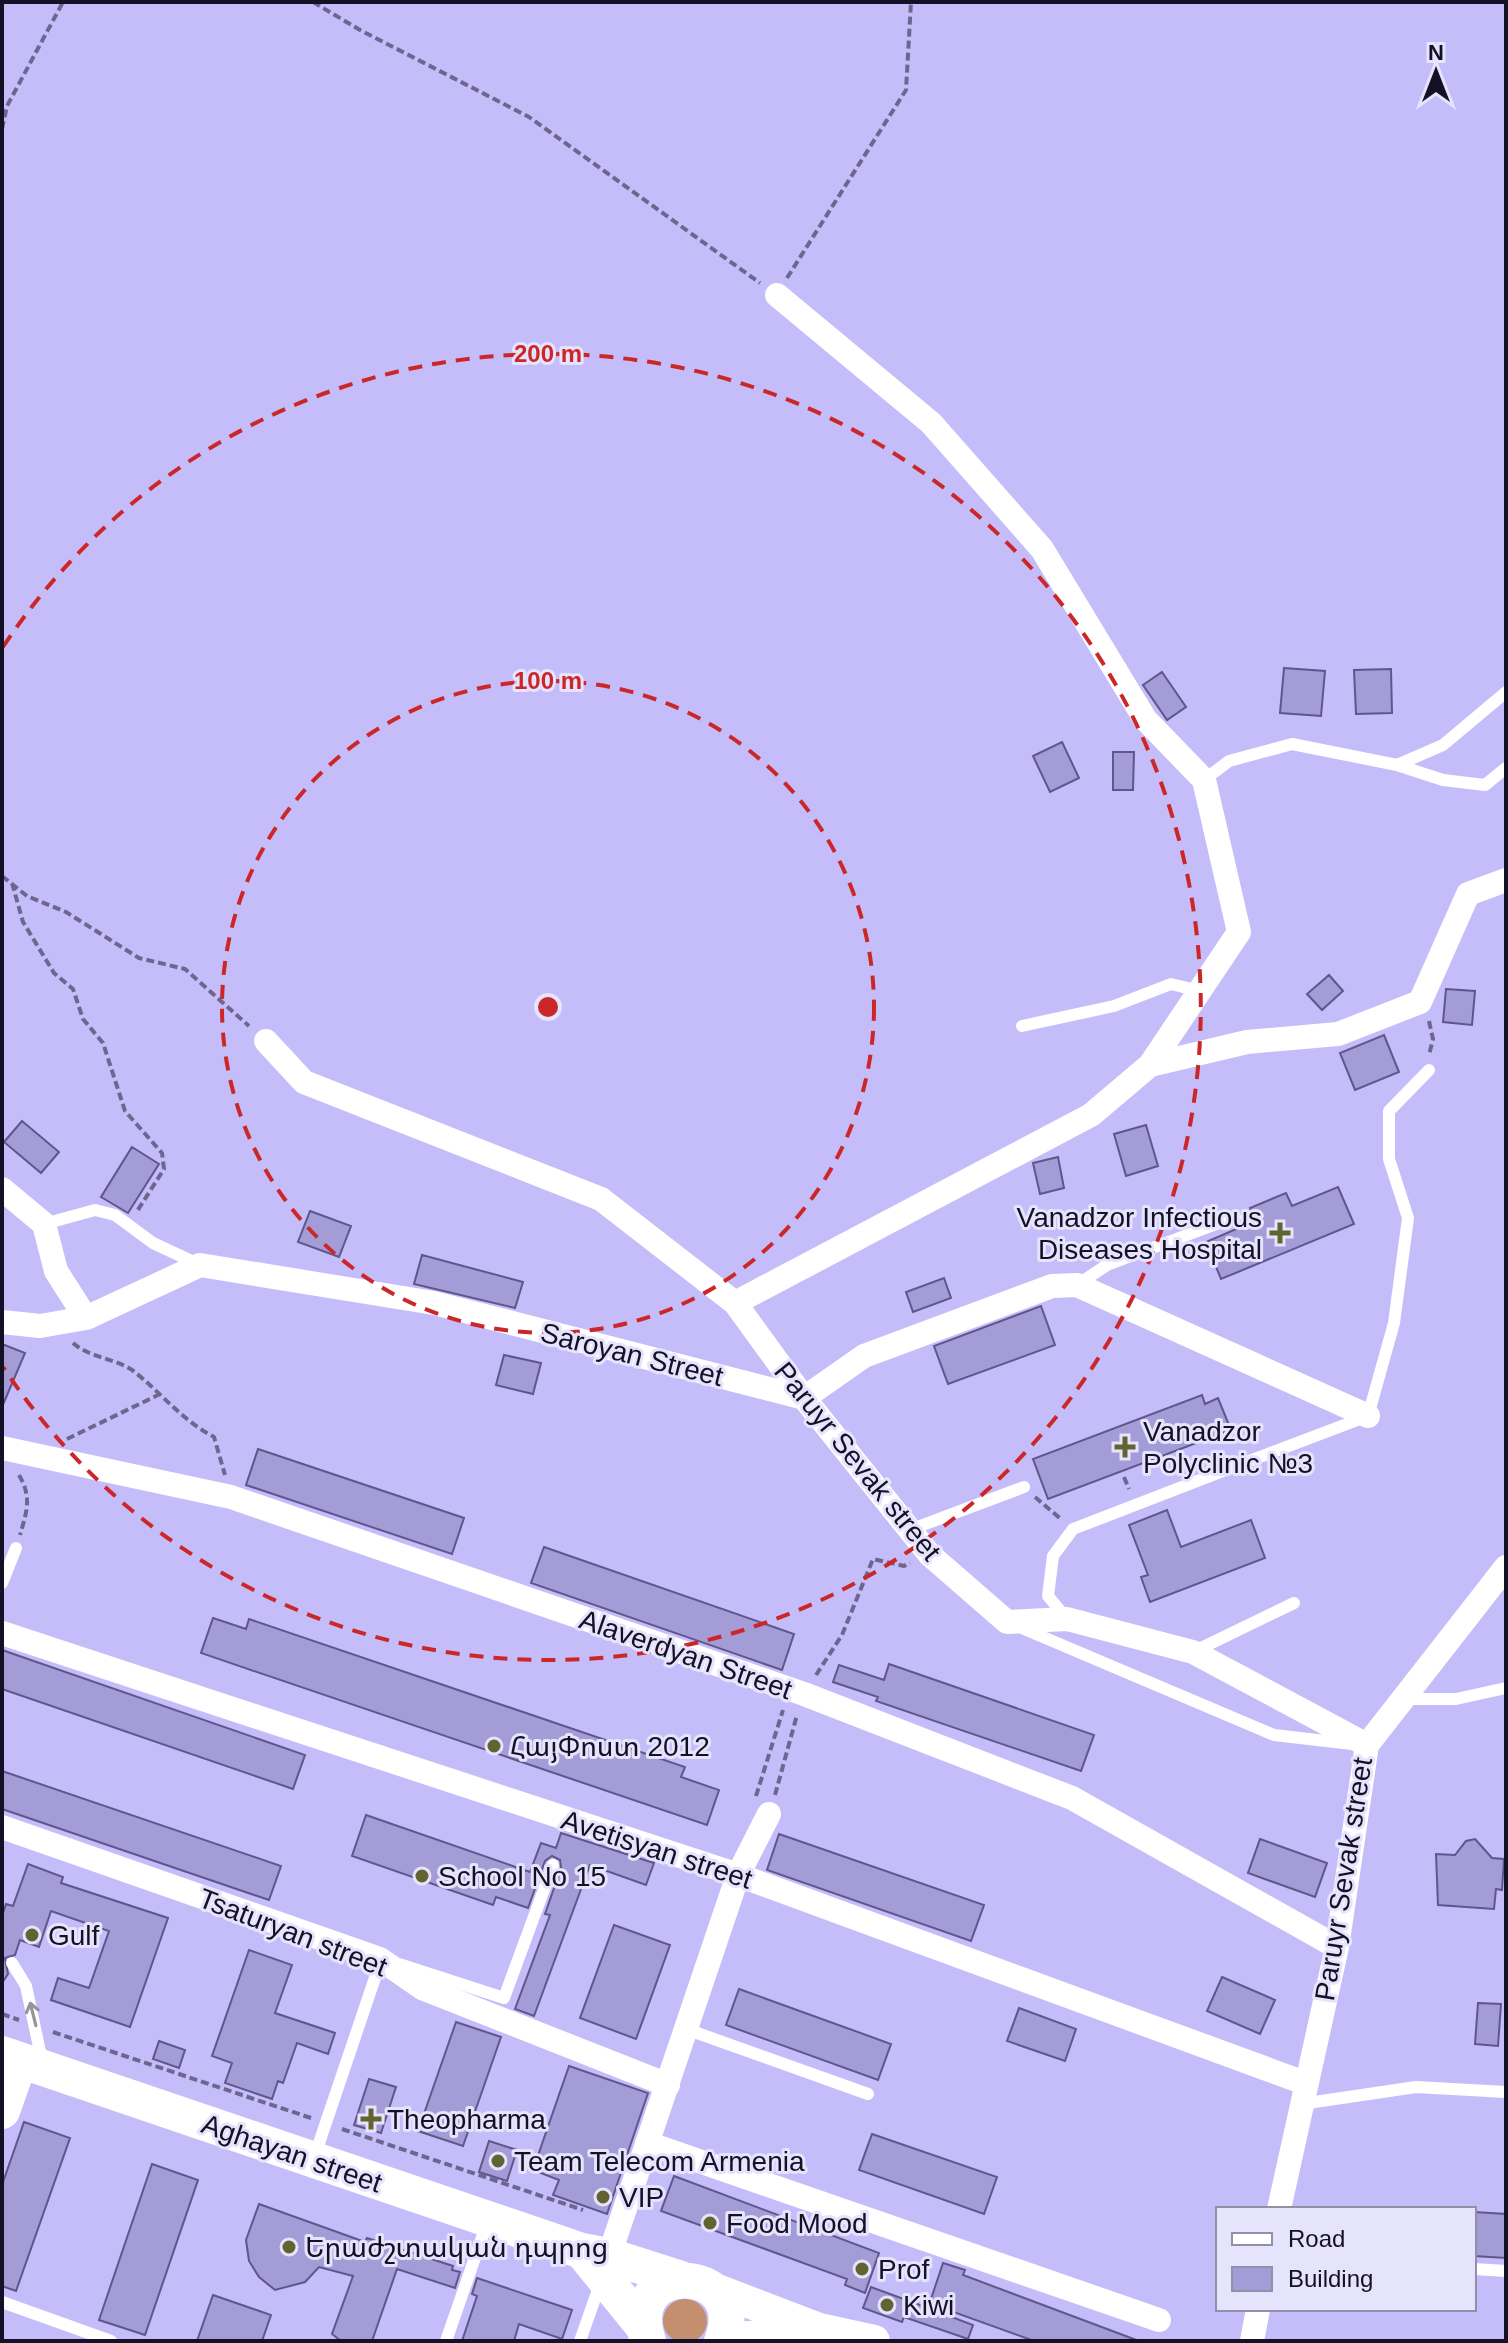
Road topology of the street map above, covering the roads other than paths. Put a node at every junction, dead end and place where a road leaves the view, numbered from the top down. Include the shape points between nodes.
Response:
1 (777, 295) road end
2 (1506, 692) edge
3 (1397, 765) junction
4 (1506, 768) edge
5 (1204, 780) junction
6 (1506, 880) edge
7 (1200, 991) junction
8 (1022, 1026) dead end
9 (266, 1041) road end
10 (1429, 1063) road end
11 (1150, 1065) junction
12 (2, 1189) edge
13 (1235, 1217) dead end
14 (44, 1224) junction
15 (200, 1265) junction
16 (1077, 1285) junction
17 (735, 1303) junction
18 (75, 1320) junction
19 (2, 1322) edge
20 (804, 1398) junction
21 (1368, 1416) junction
22 (2, 1448) edge
23 (1244, 1463) dead end
24 (1231, 1468) dead end
25 (1024, 1487) road end
26 (912, 1529) junction
27 (17, 1544) road end
28 (1506, 1567) edge
29 (2, 1583) edge
30 (1294, 1603) dead end
31 (1067, 1619) junction
32 (1007, 1622) junction
33 (2, 1633) edge
34 (1193, 1652) junction
35 (1506, 1688) edge
36 (1404, 1699) junction
37 (1367, 1745) junction
38 (761, 1811) road end
39 (2, 1827) edge
40 (553, 1865) dead end
41 (738, 1875) junction
42 (1337, 1947) junction
43 (380, 1959) junction
44 (12, 1963) dead end
45 (686, 2029) junction
46 (21, 2061) edge
47 (668, 2085) junction
48 (1506, 2092) edge
49 (868, 2094) dead end
50 (1303, 2094) junction
51 (2, 2111) edge
52 (647, 2143) junction
53 (313, 2161) junction
54 (1279, 2207) edge
55 (488, 2220) junction
56 (598, 2261) junction
57 (1476, 2269) edge
58 (1506, 2271) edge
59 (696, 2284) junction
60 (2, 2302) edge
61 (1258, 2311) edge
62 (1159, 2320) dead end
63 (646, 2334) edge
64 (830, 2334) edge
65 (111, 2341) edge
66 (446, 2341) edge
67 (580, 2341) edge
68 (722, 2341) edge
69 (874, 2341) edge
70 (1252, 2341) edge

1 - 5 street via 931,423 1042,549 1145,719
2 - 3 lane via 1443,745
3 - 4 lane via 1443,780 1485,785
3 - 5 lane via 1292,744 1229,761
5 - 7 street via 1239,932
6 - 11 street via 1468,894 1420,1002 1338,1034 1247,1042
7 - 8 lane via 1171,984 1114,1006
7 - 11 street
9 - 17 street, Paruyr Sevak street via 304,1082 601,1199
10 - 21 lane via 1389,1111 1389,1159 1408,1218 1394,1323
11 - 17 street via 1091,1115
12 - 14 street
13 - 16 lane via 1107,1265
14 - 15 lane via 95,1210 115,1215 153,1243
14 - 18 street
15 - 18 street
15 - 20 street, Saroyan Street via 434,1303
16 - 20 street via 1052,1286 864,1356
16 - 21 street
17 - 20 street, Paruyr Sevak street
18 - 19 street via 40,1326
20 - 26 street, Paruyr Sevak street
21 - 23 lane
22 - 42 street, Alaverdyan Street via 231,1497 804,1694 1072,1798
24 - 31 lane via 1073,1529 1053,1556 1048,1596
25 - 26 lane
26 - 32 street, Paruyr Sevak street via 930,1555
27 - 29 lane
28 - 36 street
30 - 34 lane
31 - 32 street, Paruyr Sevak street
31 - 34 street, Paruyr Sevak street
32 - 37 lane via 1274,1735
33 - 41 street, Avetisyan street
34 - 37 street, Paruyr Sevak street
35 - 36 lane via 1456,1699
36 - 37 street
37 - 42 street, Paruyr Sevak street
38 - 41 street
39 - 43 street, Tsaturyan street
40 - 43 lane via 504,1998
41 - 45 street
41 - 50 street, Avetisyan street
42 - 50 street, Paruyr Sevak street
43 - 47 street, Tsaturyan street via 422,1988
43 - 53 lane
46 -> 44 lane via 36,2026 26,1986
45 - 47 street
45 - 49 lane
46 - 51 main road
46 - 53 main road, Aghayan street
47 - 52 street
48 - 50 lane via 1416,2087
50 - 54 street, Paruyr Sevak street
52 - 56 street
52 - 62 street
53 - 55 main road, Aghayan street
55 - 56 main road, Aghayan street
55 - 66 lane
56 - 59 main road, Aghayan street
56 - 63 main road
56 - 67 lane
57 - 58 lane
59 - 63 main road via 665,2284 652,2294 645,2309
59 - 64 street, Aghayan street
59 - 68 main road via 727,2312
60 - 65 lane
61 - 70 street
64 - 68 street, Aghayan street
64 - 69 street, Aghayan street

